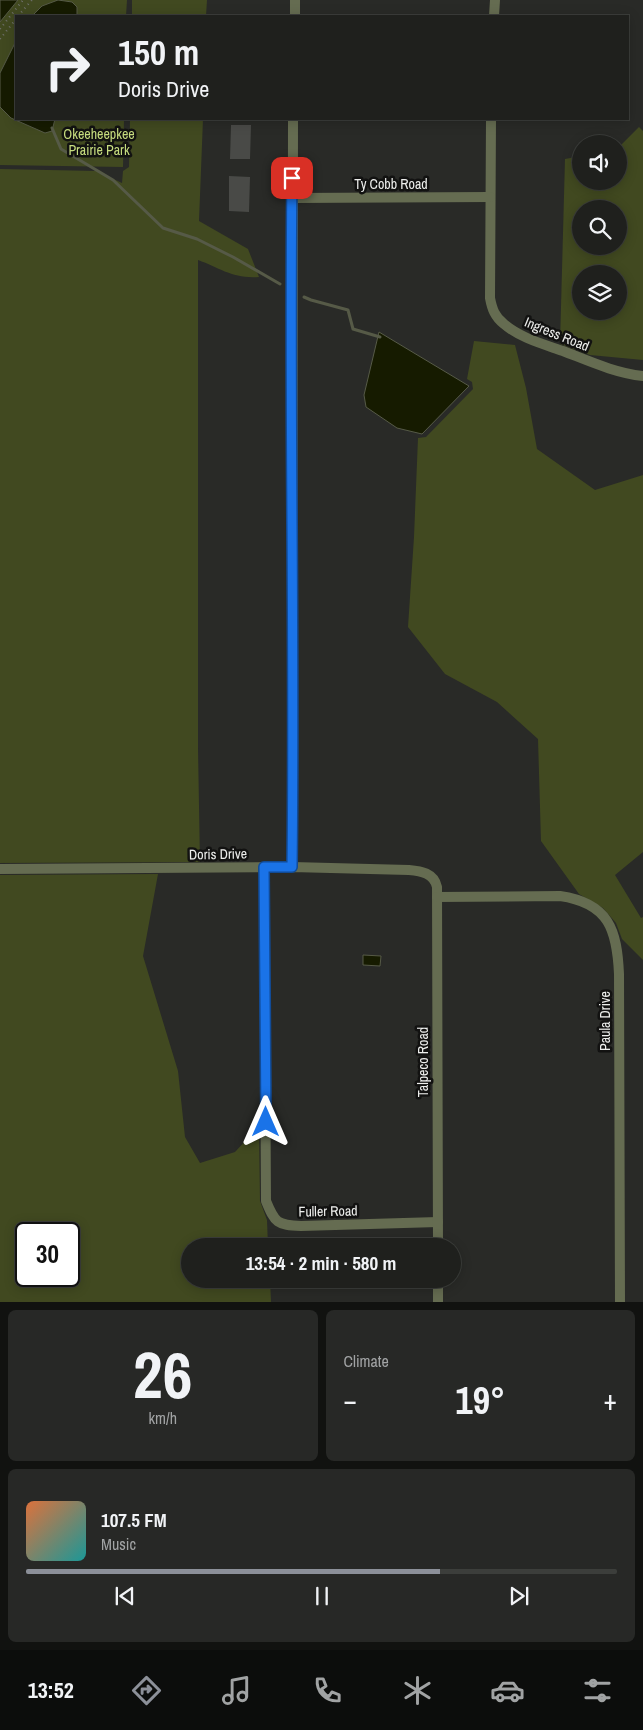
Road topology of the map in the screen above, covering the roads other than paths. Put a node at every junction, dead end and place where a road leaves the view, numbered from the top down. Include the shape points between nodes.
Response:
1 (295, 0) edge
2 (495, 0) edge
3 (295, 15) edge
4 (494, 15) edge
5 (293, 120) edge
6 (491, 120) edge
7 (490, 197) junction
8 (292, 198) junction
9 (643, 376) edge
10 (264, 867) junction
11 (292, 867) junction
12 (0, 869) edge
13 (434, 878) joint
14 (437, 897) junction
15 (438, 1222) junction
16 (438, 1238) edge
17 (438, 1288) edge
18 (438, 1302) edge
19 (620, 1302) edge

1 - 3 street
2 - 4 street
5 - 8 street
6 - 7 street, Ingress Road
7 - 8 street, Ty Cobb Road
7 - 9 street, Ingress Road via 490,298 496,316 511,330 528,339 604,367
8 - 11 street
10 - 11 street, Doris Drive
10 - 12 street, Doris Drive
10 - 15 street, Fuller Road via 266,1201 272,1216 282,1225 301,1226
11 - 13 street, Doris Drive via 409,870
13 - 14 street, Talpeco Road
14 - 15 street, Talpeco Road
14 - 19 street, Paula Drive via 573,898 593,907 611,926 618,951 619,974
15 - 16 street, Talpeco Road
17 - 18 street

